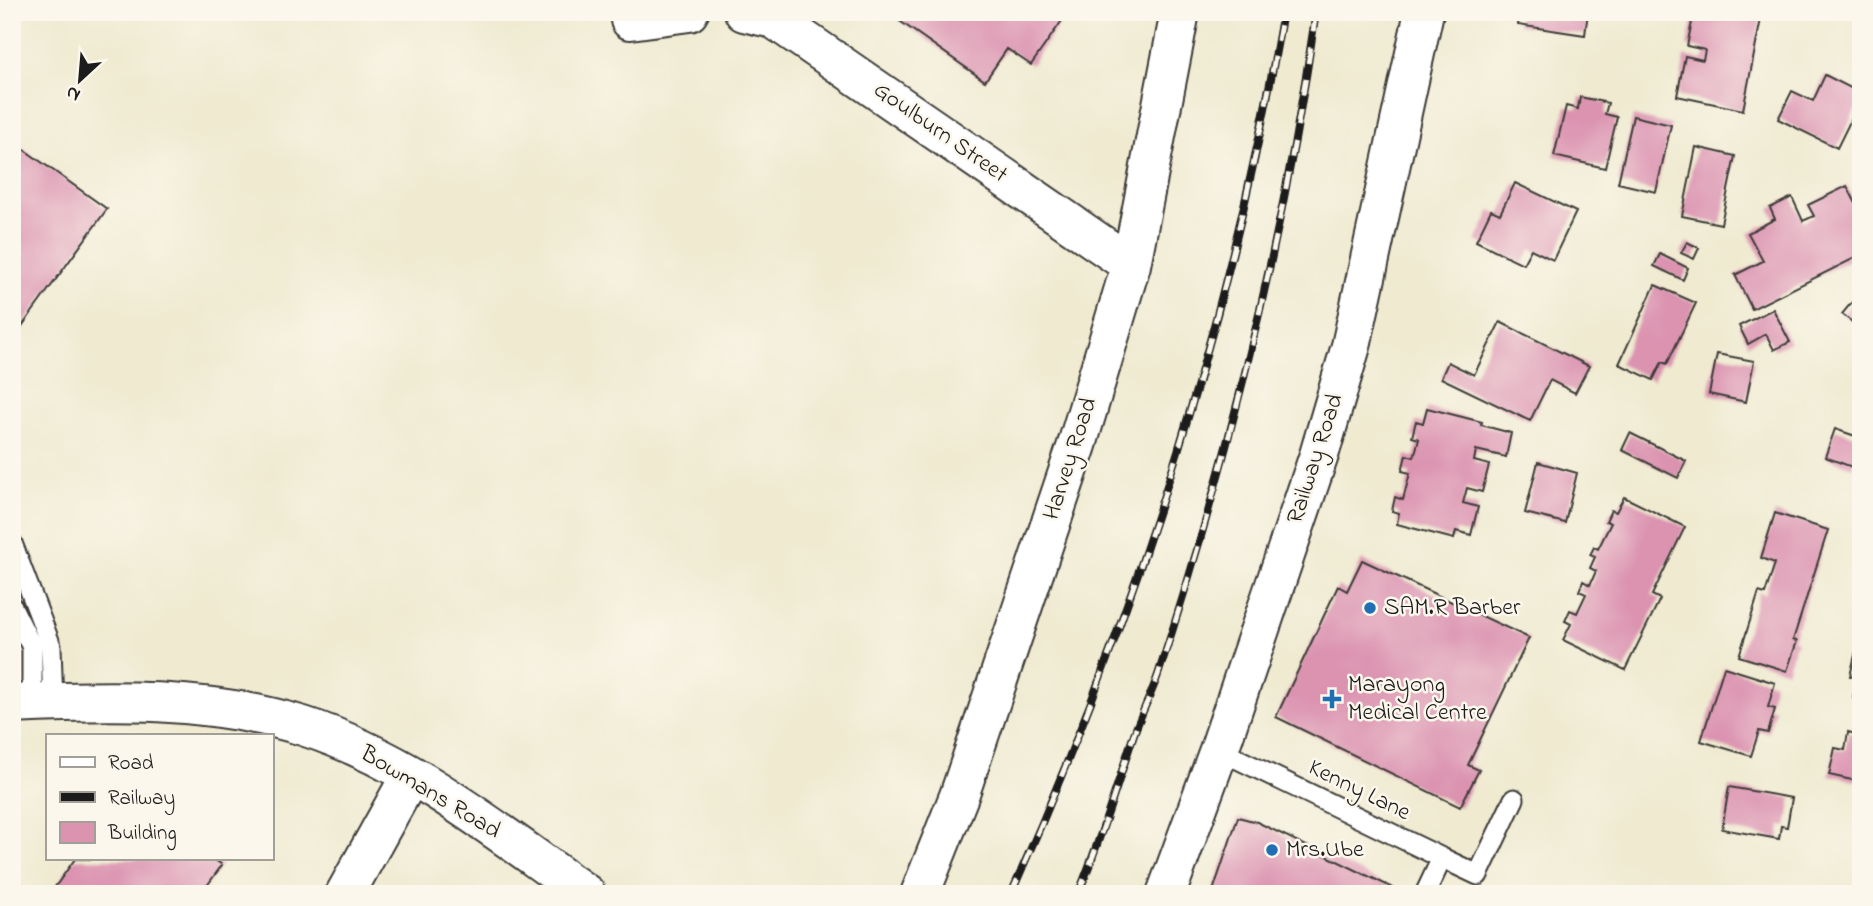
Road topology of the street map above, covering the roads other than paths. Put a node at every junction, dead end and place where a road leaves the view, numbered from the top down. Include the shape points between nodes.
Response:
1 (689, 12) edge
2 (744, 12) edge
3 (1181, 12) edge
4 (1424, 12) edge
5 (630, 20) dead end
6 (1131, 265) junction
7 (12, 542) edge
8 (12, 607) edge
9 (32, 704) edge
10 (1219, 750) junction
11 (411, 775) junction
12 (1514, 799) dead end
13 (1442, 858) junction
14 (345, 894) edge
15 (586, 894) edge
16 (920, 894) edge
17 (1166, 894) edge
18 (1425, 894) edge

1 - 5 street
2 - 6 street, Goulburn Street via 774,19
3 - 6 street, Harvey Road
4 - 10 street, Railway Road via 1351,346
6 - 16 street, Harvey Road via 977,744
7 - 9 lane via 51,646
8 - 9 lane via 32,647
9 - 11 street, Bowmans Road via 182,702 244,711 304,726
10 - 13 lane, Kenny Lane
10 - 17 street, Railway Road
11 - 14 street
11 - 15 street, Bowmans Road
12 - 13 lane, Kenny Lane via 1478,875
13 - 18 lane

